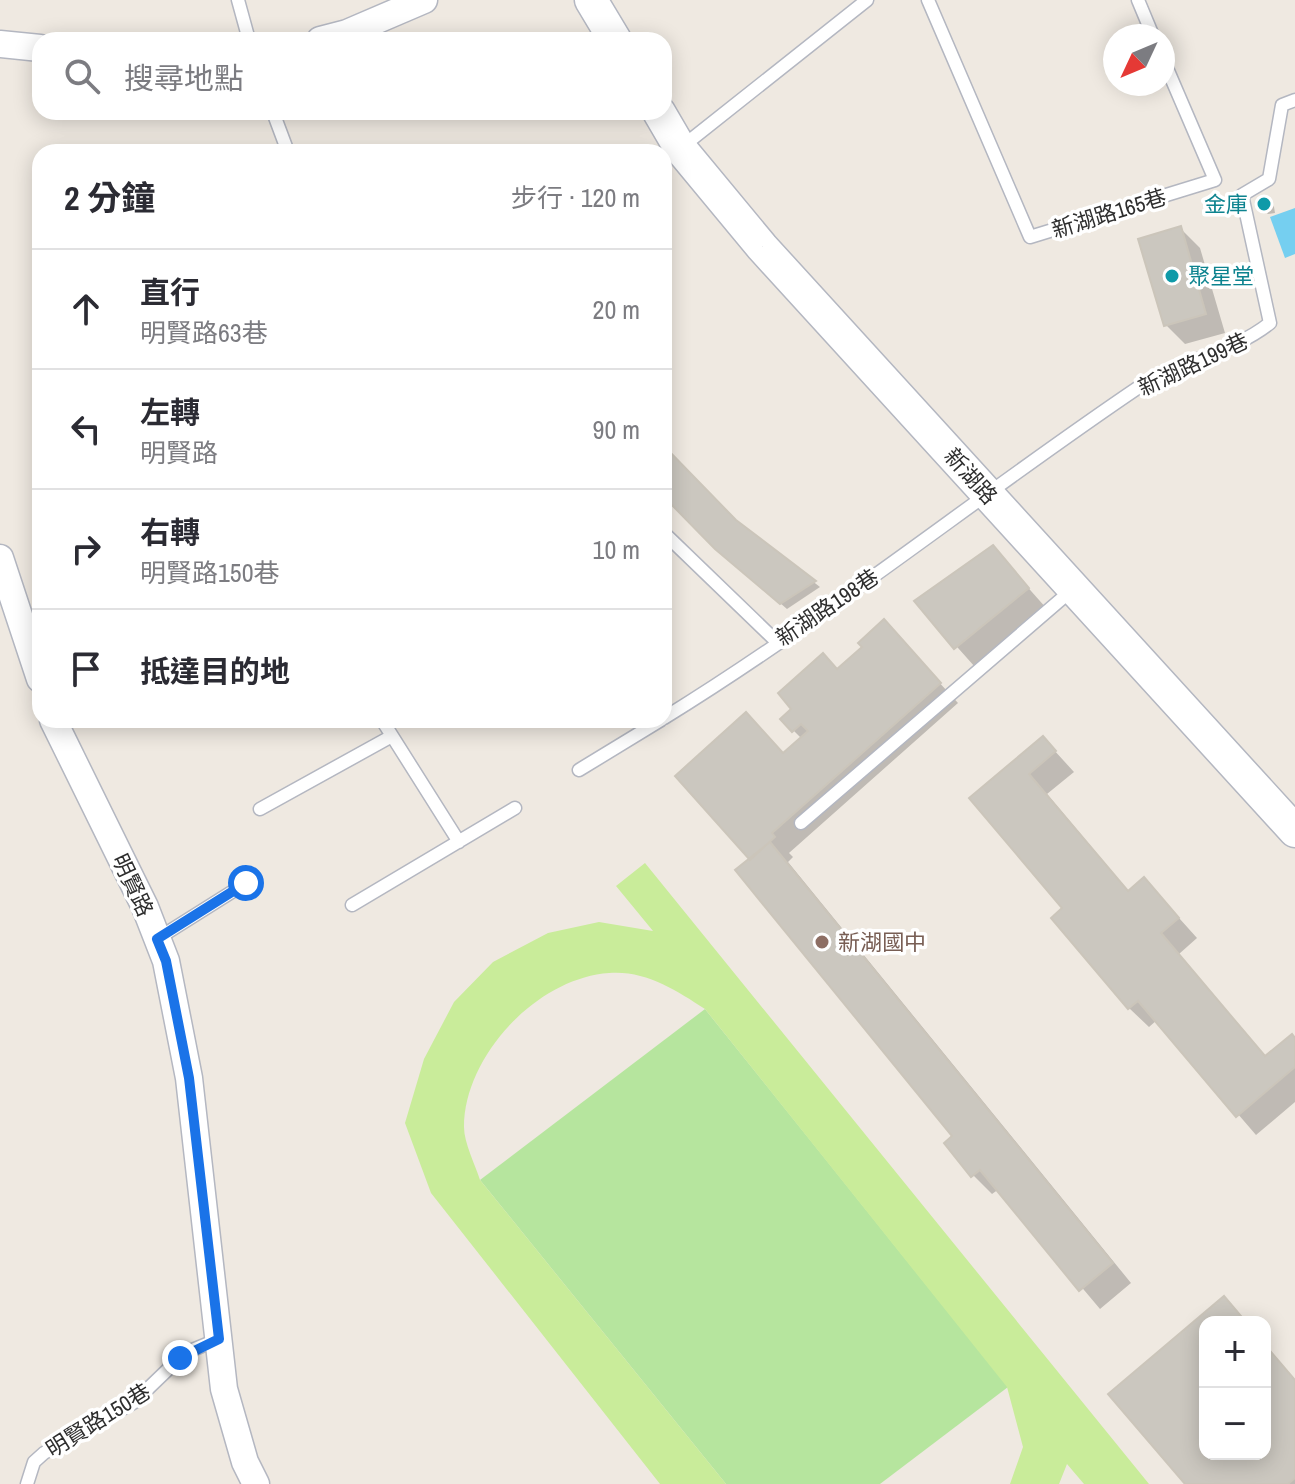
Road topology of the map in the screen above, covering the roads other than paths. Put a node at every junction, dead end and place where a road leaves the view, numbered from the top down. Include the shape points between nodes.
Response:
1 (238, 0) edge
2 (424, 0) edge
3 (591, 0) edge
4 (867, 0) edge
5 (928, 0) edge
6 (1138, 0) edge
7 (1148, 24) edge
8 (247, 32) edge
9 (349, 32) edge
10 (610, 32) edge
11 (0, 44) edge
12 (32, 47) edge
13 (1175, 87) edge
14 (1295, 100) edge
15 (276, 120) edge
16 (664, 120) edge
17 (285, 144) edge
18 (680, 148) junction
19 (989, 496) junction
20 (672, 541) edge
21 (0, 558) edge
22 (1073, 589) junction
23 (777, 642) junction
24 (32, 655) edge
25 (672, 713) edge
26 (58, 728) edge
27 (387, 728) edge
28 (648, 728) edge
29 (392, 736) junction
30 (579, 770) dead end
31 (515, 808) dead end
32 (260, 809) dead end
33 (801, 823) dead end
34 (1295, 831) edge
35 (459, 842) junction
36 (246, 883) dead end
37 (352, 905) dead end
38 (157, 939) junction
39 (219, 1339) junction
40 (27, 1484) edge
41 (256, 1484) edge

1 - 8 lane
2 - 9 street
3 - 10 street
4 - 18 lane
5 - 13 lane, 新湖路165巷 via 1030,237 1215,180
6 - 7 lane
11 - 12 street
14 - 19 lane, 新湖路199巷 via 1282,105 1269,179 1242,195 1270,323 1251,338 1143,385
15 - 17 lane
16 - 18 street, 新湖路
18 - 19 street, 新湖路 via 762,247
19 - 22 street, 新湖路
19 - 23 lane, 新湖路198巷
20 - 23 lane
21 - 24 street
22 - 33 lane
22 - 34 street, 新湖路
23 - 25 lane, 新湖路198巷
26 - 38 street, 明賢路
27 - 29 lane
28 - 30 lane, 新湖路198巷
29 - 32 lane
29 - 35 lane
31 - 35 lane
35 - 37 lane
36 - 38 lane
38 - 39 street, 明賢路 via 189,1078
39 - 40 lane, 明賢路150巷 via 185,1353 133,1403 44,1453 34,1462
39 - 41 street, 明賢路 via 224,1389

